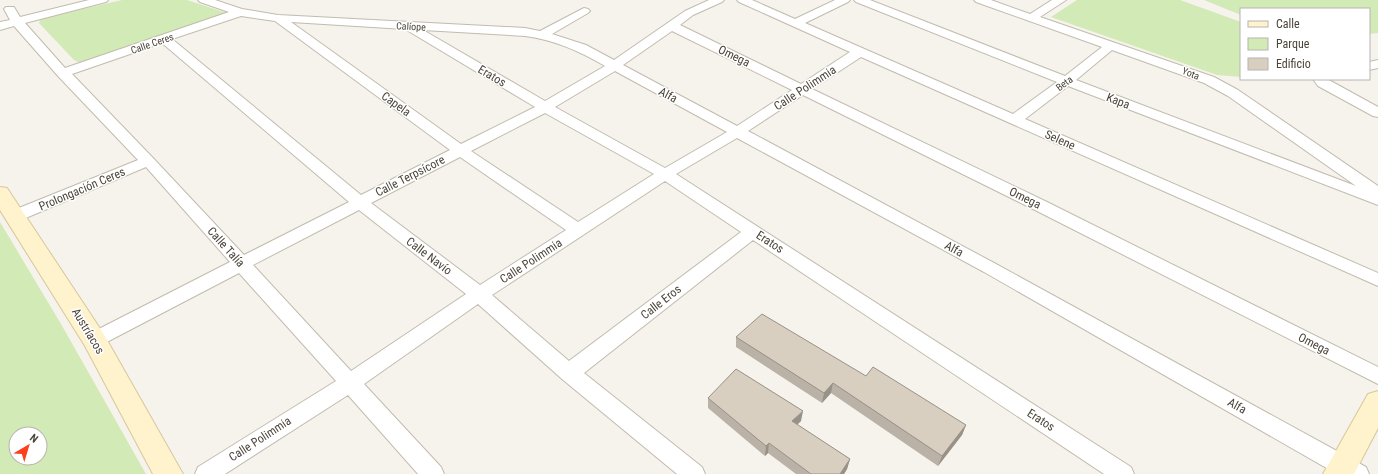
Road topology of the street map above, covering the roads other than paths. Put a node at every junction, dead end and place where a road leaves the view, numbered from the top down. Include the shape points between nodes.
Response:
1 (102, 0) edge
2 (204, 0) edge
3 (718, 0) edge
4 (743, 0) edge
5 (844, 0) edge
6 (860, 0) edge
7 (980, 0) edge
8 (1060, 0) edge
9 (11, 8) edge
10 (584, 11) dead end
11 (240, 12) junction
12 (278, 18) junction
13 (1031, 18) junction
14 (795, 23) junction
15 (670, 25) junction
16 (0, 26) edge
17 (407, 26) junction
18 (543, 34) junction
19 (164, 39) junction
20 (1111, 45) junction
21 (858, 52) junction
22 (614, 66) junction
23 (63, 73) junction
24 (1321, 80) edge
25 (1067, 81) junction
26 (803, 89) junction
27 (545, 107) junction
28 (1378, 113) edge
29 (1014, 120) junction
30 (737, 132) junction
31 (459, 150) junction
32 (148, 161) junction
33 (665, 174) junction
34 (0, 193) edge
35 (1378, 194) edge
36 (1378, 200) edge
37 (359, 202) junction
38 (15, 216) junction
39 (578, 230) junction
40 (753, 231) junction
41 (241, 263) junction
42 (1378, 280) edge
43 (479, 294) junction
44 (94, 340) junction
45 (569, 373) junction
46 (1378, 376) edge
47 (349, 383) junction
48 (1378, 402) edge
49 (1347, 471) edge
50 (168, 474) edge
51 (206, 474) edge
52 (433, 474) edge
53 (694, 474) edge
54 (1123, 474) edge

1 - 9 street
2 - 11 street, Capela
3 - 15 street, Calle Terpsícore
4 - 14 street, Selene
5 - 14 street
6 - 25 street, Kapa
7 - 13 street, Yota
8 - 13 street
9 - 16 street
9 - 23 street, Calle Talía
10 - 18 street
11 - 12 street, Capela
11 - 19 street, Calle Ceres
12 - 17 street, Calíope
12 - 31 street, Capela
13 - 20 street, Yota
14 - 21 street, Selene
15 - 22 street, Calle Terpsícore
15 - 26 street, Omega
17 - 18 street, Calíope
17 - 27 street, Eratos
18 - 22 street, Alfa via 582,48
19 - 23 street, Calle Ceres
19 - 37 street, Calle Navío
20 - 25 street, Beta
20 - 35 street, Yota via 1194,73 1233,92
21 - 26 street, Calle Polimmia
21 - 29 street, Selene
22 - 27 street, Calle Terpsícore
22 - 30 street, Alfa
23 - 32 street, Calle Talía
24 - 28 street via 1323,84
25 - 29 street, Beta
25 - 36 street, Kapa
26 - 30 street, Calle Polimmia
26 - 46 street, Omega
27 - 31 street, Calle Terpsícore
27 - 33 street, Eratos
29 - 42 street, Selene
30 - 33 street, Calle Polimmia
30 - 49 street, Alfa via 990,268
31 - 37 street, Calle Terpsícore
31 - 39 street, Capela
32 - 38 street, Prolongación Ceres
32 - 41 street, Calle Talía
33 - 39 street, Calle Polimmia
33 - 40 street, Eratos
34 - 38 street, Austríacos
37 - 41 street, Calle Terpsícore
37 - 43 street, Calle Navío
38 - 44 street, Austríacos
39 - 43 street, Calle Polimmia
40 - 45 street, Calle Eros
40 - 54 street, Eratos
41 - 44 street, Calle Terpsícore
41 - 47 street, Calle Talía
43 - 45 street, Calle Navío
43 - 47 street, Calle Polimmia
44 - 50 street, Austríacos
45 - 53 street, Calle Navío
47 - 51 street, Calle Polimmia
47 - 52 street, Calle Talía
48 - 49 street

